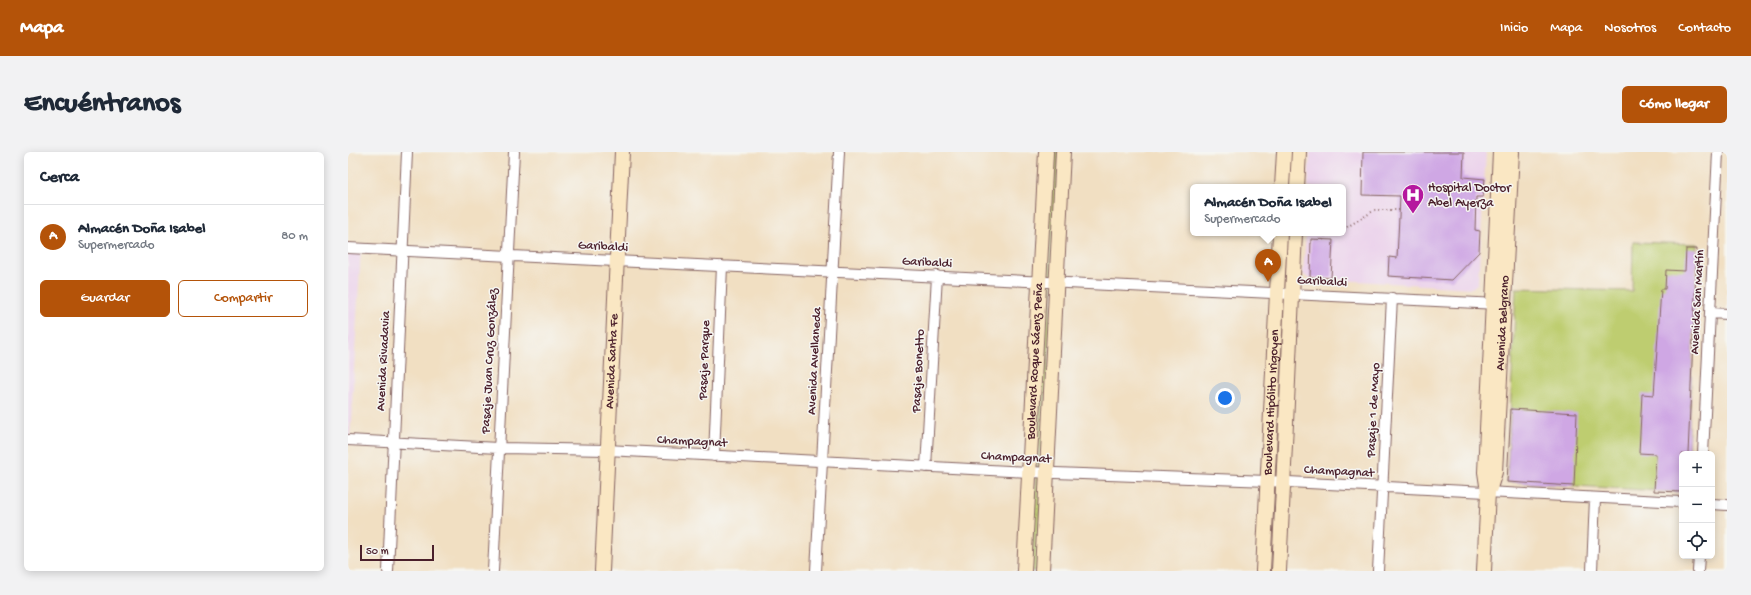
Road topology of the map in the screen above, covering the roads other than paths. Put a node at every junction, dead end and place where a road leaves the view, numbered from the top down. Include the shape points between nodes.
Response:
1 (407, 152) edge
2 (514, 152) edge
3 (622, 152) edge
4 (839, 152) edge
5 (1046, 152) edge
6 (1063, 152) edge
7 (1284, 152) edge
8 (1299, 152) edge
9 (1500, 152) edge
10 (1512, 152) edge
11 (1718, 152) edge
12 (1282, 184) edge
13 (1297, 184) edge
14 (1280, 236) edge
15 (1295, 236) edge
16 (348, 248) edge
17 (403, 250) junction
18 (508, 255) junction
19 (616, 260) junction
20 (722, 266) junction
21 (833, 271) junction
22 (937, 276) junction
23 (1038, 281) junction
24 (1056, 282) junction
25 (1276, 293) junction
26 (1292, 294) junction
27 (1392, 298) junction
28 (1498, 304) junction
29 (1711, 313) junction
30 (1727, 314) edge
31 (348, 440) edge
32 (393, 443) junction
33 (498, 448) junction
34 (607, 450) junction
35 (1703, 451) edge
36 (714, 456) junction
37 (822, 461) junction
38 (926, 466) junction
39 (1029, 472) junction
40 (1047, 472) junction
41 (1268, 481) junction
42 (1284, 481) junction
43 (1383, 487) junction
44 (1488, 492) junction
45 (1595, 498) junction
46 (1679, 502) edge
47 (1715, 504) edge
48 (1727, 505) edge
49 (1699, 559) edge
50 (388, 571) edge
51 (493, 571) edge
52 (602, 571) edge
53 (816, 571) edge
54 (1024, 571) edge
55 (1042, 571) edge
56 (1263, 571) edge
57 (1280, 571) edge
58 (1378, 571) edge
59 (1484, 571) edge
60 (1592, 571) edge
61 (1698, 571) edge

1 - 17 street, Avenida Rivadavia
2 - 18 street, Pasaje Juan Cruz González
3 - 19 street, Avenida Santa Fe
4 - 21 street, Avenida Avellaneda
5 - 23 street, Boulevard Roque Sáenz Peña
6 - 24 street, Boulevard Roque Sáenz Peña
7 - 12 street
8 - 13 street
9 - 28 street, Avenida Belgrano
10 - 28 street, Avenida Belgrano
11 - 29 street, Avenida San Martín
14 - 25 street, Boulevard Hipólito Irigoyen
15 - 26 street, Boulevard Hipólito Irigoyen
16 - 17 street, Garibaldi
17 - 18 street, Garibaldi
17 - 32 street, Avenida Rivadavia
18 - 19 street, Garibaldi
18 - 33 street, Pasaje Juan Cruz González
19 - 20 street, Garibaldi
19 - 34 street, Avenida Santa Fe
20 - 21 street, Garibaldi
20 - 36 street, Pasaje Parque
21 - 22 street, Garibaldi
21 - 37 street, Avenida Avellaneda
22 - 23 street, Garibaldi
22 - 38 street, Pasaje Bonetto
23 - 24 street, Garibaldi
23 - 39 street, Boulevard Roque Sáenz Peña
24 - 25 street, Garibaldi
24 - 40 street, Boulevard Roque Sáenz Peña
25 - 26 street, Garibaldi
25 - 41 street, Boulevard Hipólito Irigoyen
26 - 27 street, Garibaldi
26 - 42 street, Boulevard Hipólito Irigoyen
27 - 28 street, Garibaldi
27 - 43 street, Pasaje 1 de Mayo
28 - 44 street, Avenida Belgrano via 1485,472
29 - 30 street
29 - 35 street, Avenida San Martín
31 - 32 street, Champagnat
32 - 33 street, Champagnat
32 - 50 street, Avenida Rivadavia
33 - 34 street, Champagnat
33 - 51 street, Pasaje Juan Cruz González
34 - 36 street, Champagnat
34 - 52 street, Avenida Santa Fe
36 - 37 street, Champagnat
37 - 38 street, Champagnat
37 - 53 street, Avenida Avellaneda
38 - 39 street, Champagnat
39 - 40 street, Champagnat
39 - 54 street, Boulevard Roque Sáenz Peña
40 - 41 street, Champagnat
40 - 55 street, Boulevard Roque Sáenz Peña
41 - 42 street, Champagnat
41 - 56 street, Boulevard Hipólito Irigoyen
42 - 43 street, Champagnat
42 - 57 street, Boulevard Hipólito Irigoyen
43 - 44 street, Champagnat
43 - 58 street, Pasaje 1 de Mayo
44 - 45 street, Champagnat
44 - 59 street, Avenida Belgrano
45 - 46 street, Champagnat
45 - 60 street
47 - 48 street
49 - 61 street

